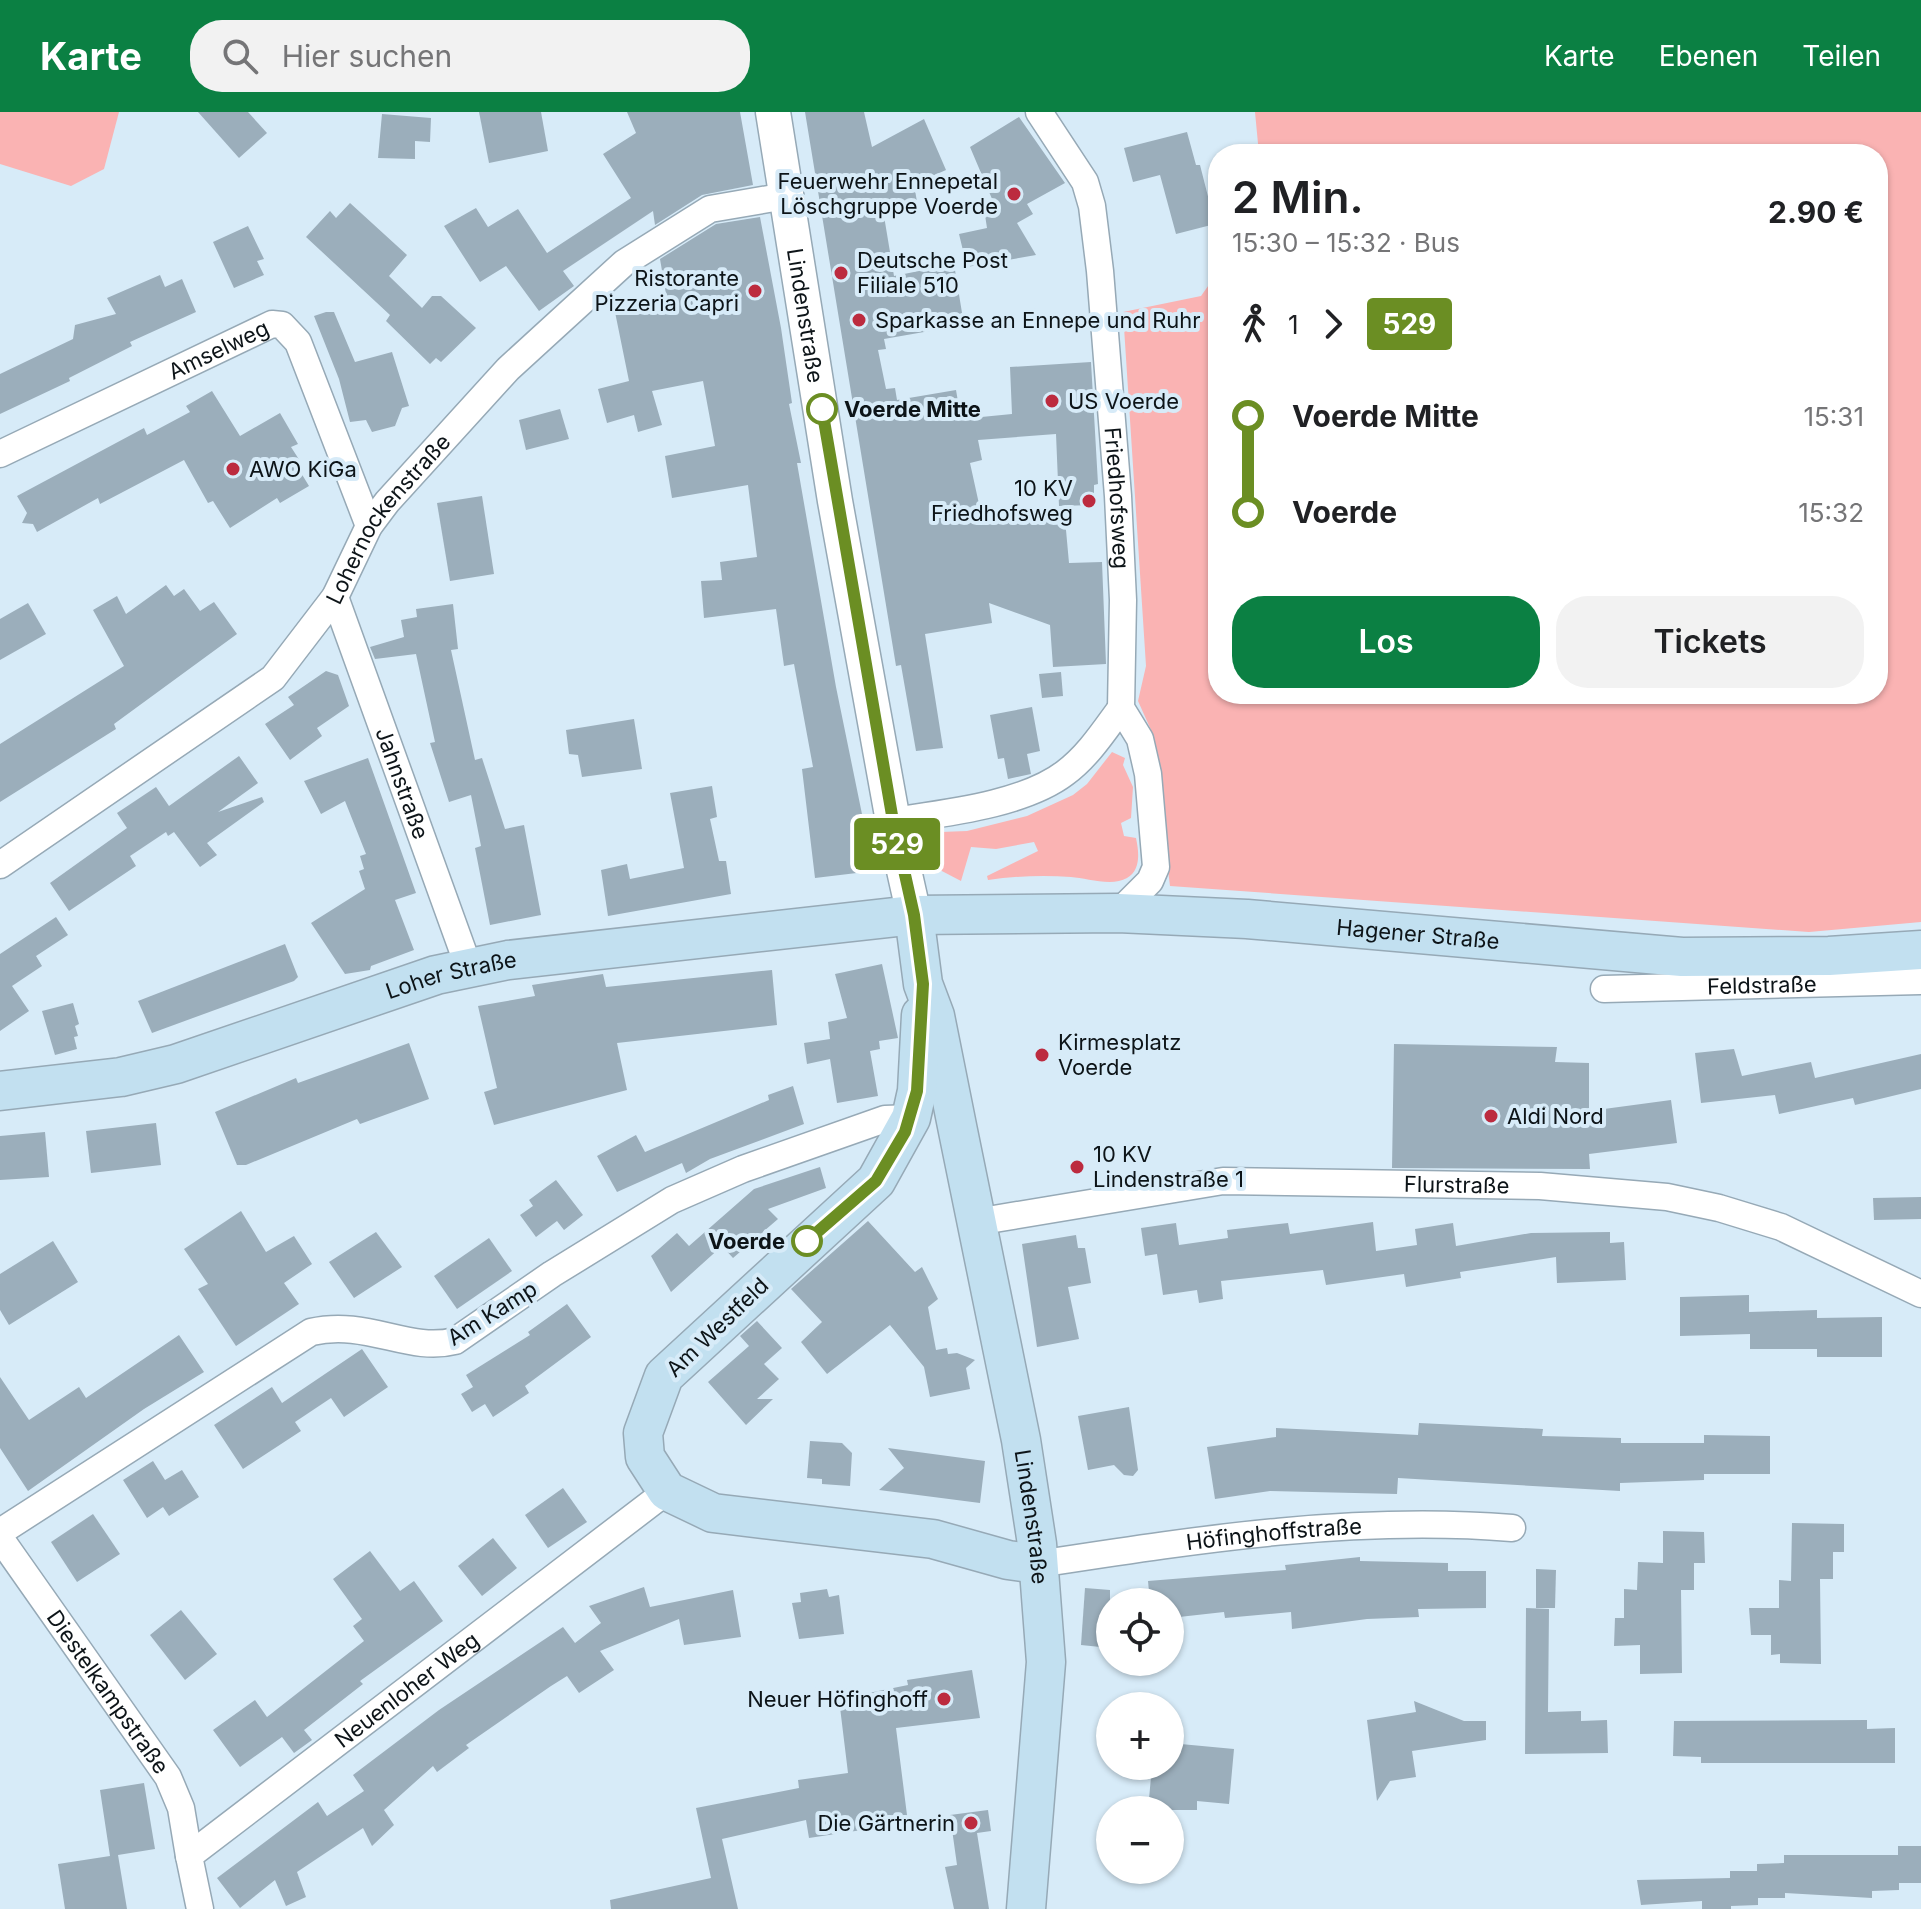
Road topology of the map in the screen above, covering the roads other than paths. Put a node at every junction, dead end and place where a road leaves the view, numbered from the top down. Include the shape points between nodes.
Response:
1 (773, 112) edge
2 (1039, 112) edge
3 (786, 196) junction
4 (0, 454) edge
5 (369, 526) junction
6 (335, 597) junction
7 (1121, 708) junction
8 (893, 821) junction
9 (0, 865) edge
10 (1118, 913) junction
11 (914, 915) junction
12 (1921, 950) edge
13 (469, 968) junction
14 (1921, 981) edge
15 (923, 984) junction
16 (1604, 989) dead end
17 (0, 1091) edge
18 (911, 1118) junction
19 (958, 1131) junction
20 (976, 1222) junction
21 (1921, 1294) edge
22 (667, 1491) junction
23 (1029, 1499) junction
24 (1512, 1528) dead end
25 (0, 1535) edge
26 (933, 1539) junction
27 (1038, 1564) junction
28 (189, 1856) junction
29 (200, 1909) edge
30 (1026, 1909) edge

1 - 3 street, Lindenstraße
2 - 7 street, Friedhofsweg via 1085,182 1099,258 1119,510
3 - 5 street, Lohernockenstraße via 710,209 624,263 508,369
3 - 8 street, Lindenstraße
4 - 5 street, Amselweg via 272,324 282,325 298,342
5 - 6 street, Lohernockenstraße
6 - 9 street, Lohernockenstraße via 273,678
6 - 13 street, Jahnstraße
7 - 8 street via 1064,774 1017,795
7 - 10 street via 1140,739 1148,774 1156,867 1150,881
8 - 11 street, Lindenstraße
10 - 11 main road, Hagener Straße
10 - 12 main road, Hagener Straße via 1247,919 1682,957
11 - 13 main road, Loher Straße
11 - 15 main road, Lindenstraße
13 - 17 main road, Loher Straße via 402,985 176,1064 121,1077
14 - 16 street, Feldstraße
15 - 18 main road, Am Westfeld
15 - 19 main road, Lindenstraße via 935,1016
18 - 19 main road
18 - 22 main road, Am Westfeld via 876,1181 664,1376 643,1433 645,1457
18 - 25 street, Am Kamp via 885,1119 672,1200 455,1341 438,1345 358,1327 311,1332
19 - 20 main road, Lindenstraße
20 - 21 street, Flurstraße via 1223,1181 1540,1186 1667,1197 1719,1208 1781,1227
20 - 23 main road, Lindenstraße
22 - 26 main road via 713,1513
22 - 28 street, Neuenloher Weg
23 - 26 main road via 1016,1522 1003,1532
23 - 27 main road, Lindenstraße
24 - 27 street, Höfinghoffstraße via 1455,1523 1356,1526 1217,1537
25 - 28 street, Diestelkampstraße via 168,1777 181,1808
26 - 27 main road
27 - 30 main road, Lindenstraße via 1046,1662
28 - 29 street

